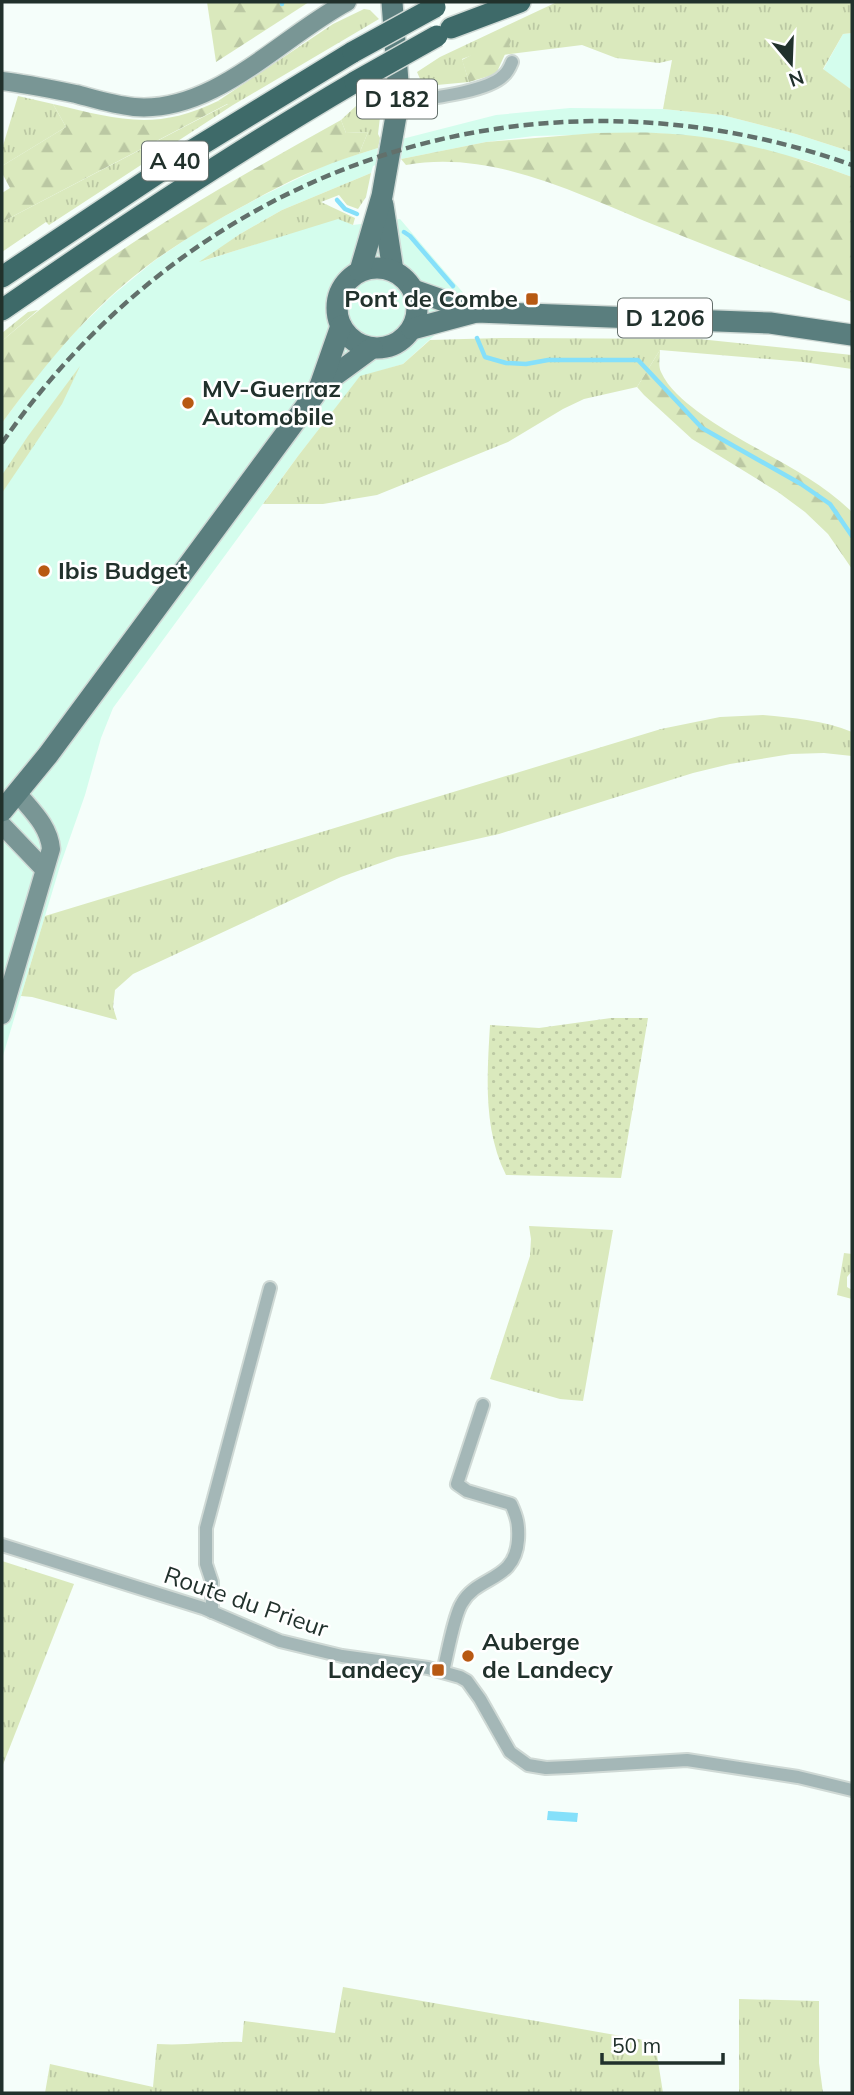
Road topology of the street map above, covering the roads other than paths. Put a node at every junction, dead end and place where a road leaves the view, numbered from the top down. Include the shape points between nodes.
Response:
1 (347, 2) edge
2 (392, 2) edge
3 (500, 2) edge
4 (520, 2) edge
5 (440, 4) edge
6 (444, 32) junction
7 (512, 62) dead end
8 (2, 81) edge
9 (397, 103) junction
10 (382, 196) junction
11 (360, 271) junction
12 (393, 271) junction
13 (2, 277) edge
14 (413, 290) junction
15 (2, 310) edge
16 (476, 312) junction
17 (341, 326) junction
18 (411, 329) junction
19 (852, 335) edge
20 (372, 348) junction
21 (320, 386) junction
22 (18, 794) junction
23 (2, 811) edge
24 (2, 825) edge
25 (44, 869) junction
26 (2, 1015) edge
27 (270, 1288) dead end
28 (484, 1405) dead end
29 (2, 1545) edge
30 (212, 1612) junction
31 (443, 1672) junction
32 (852, 1790) edge

1 - 8 street via 208,93 172,105 126,106
2 - 9 main road, D 182
3 - 6 highway, A 40
4 - 6 highway
5 - 13 highway, A 40, bridge via 191,151
6 - 15 highway, A 40, bridge via 259,139
7 - 9 street via 504,76 489,84
9 - 10 main road, D 182
10 - 11 main road, D 182
10 - 12 main road, D 182
11 - 12 main road
11 - 17 main road via 339,295
12 - 14 main road
14 - 16 main road, D 1206
14 - 18 main road via 417,312
16 - 18 main road, D 1206
16 - 19 main road, D 1206 via 770,323
17 - 20 main road via 351,339
17 - 21 main road
18 - 20 main road via 390,346
20 - 21 main road
21 - 22 main road
22 - 23 main road
22 - 25 street via 50,839
24 - 25 street
25 - 26 street
27 - 30 street via 206,1528
28 - 31 street via 457,1484 511,1504 519,1520 517,1548 511,1565 461,1603
29 - 30 street, Route du Prieur
30 - 31 street, Route du Prieur via 280,1641 322,1652
31 - 32 street, Route du Prieur via 467,1681 510,1752 528,1765 569,1768 687,1760

